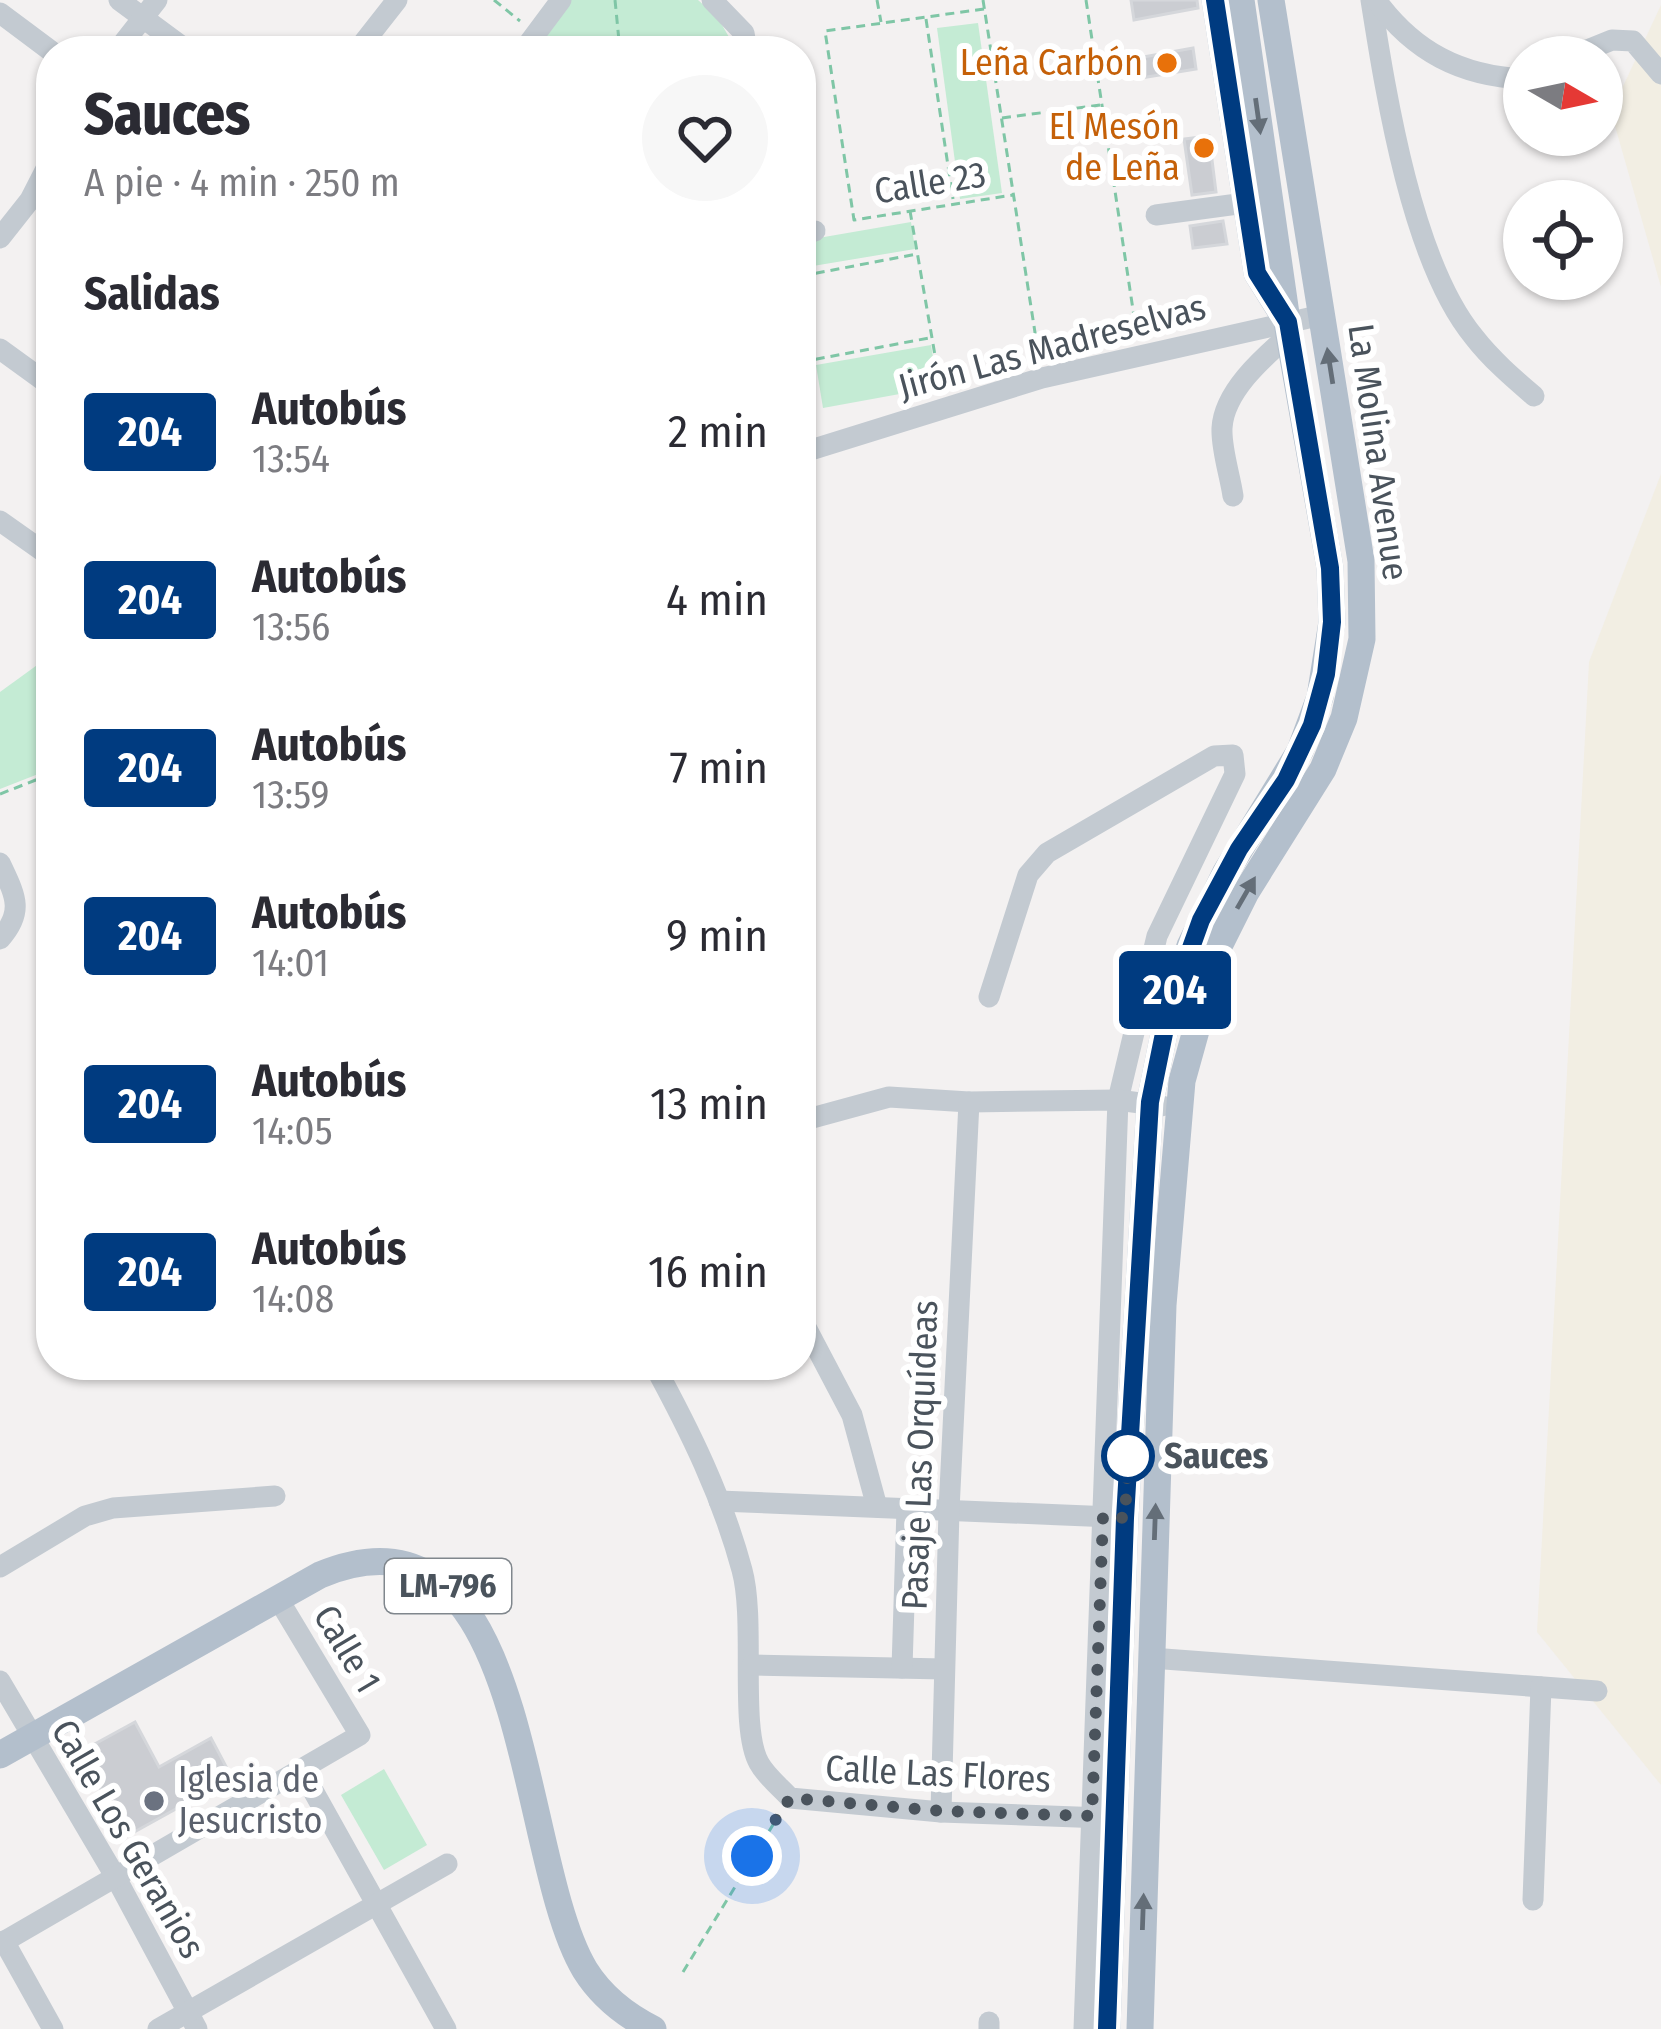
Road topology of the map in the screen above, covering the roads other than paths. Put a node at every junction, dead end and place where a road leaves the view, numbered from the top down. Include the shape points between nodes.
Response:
1 (118, 0) edge
2 (397, 0) edge
3 (560, 0) edge
4 (712, 0) edge
5 (1215, 0) edge
6 (1241, 0) edge
7 (1271, 0) edge
8 (1373, 0) edge
9 (150, 8) edge
10 (0, 14) edge
11 (129, 36) edge
12 (175, 36) edge
13 (369, 36) edge
14 (533, 36) edge
15 (744, 36) edge
16 (36, 40) edge
17 (1623, 40) edge
18 (1661, 74) edge
19 (1503, 78) edge
20 (36, 188) edge
21 (30, 200) junction
22 (1245, 203) junction
23 (36, 205) edge
24 (1156, 215) dead end
25 (0, 238) edge
26 (1322, 315) junction
27 (1289, 329) junction
28 (0, 349) edge
29 (36, 375) edge
30 (1534, 396) dead end
31 (816, 443) edge
32 (1233, 496) dead end
33 (6, 534) edge
34 (36, 549) edge
35 (0, 863) edge
36 (0, 939) edge
37 (989, 997) dead end
38 (1118, 1100) junction
39 (969, 1102) junction
40 (1150, 1102) junction
41 (1179, 1111) junction
42 (816, 1117) edge
43 (816, 1347) edge
44 (662, 1380) edge
45 (275, 1496) dead end
46 (719, 1502) junction
47 (878, 1508) junction
48 (907, 1508) junction
49 (949, 1510) junction
50 (1114, 1517) junction
51 (0, 1567) edge
52 (277, 1597) junction
53 (1151, 1658) junction
54 (752, 1664) junction
55 (902, 1668) junction
56 (944, 1669) junction
57 (0, 1682) edge
58 (1541, 1687) junction
59 (1597, 1691) dead end
60 (32, 1737) junction
61 (0, 1756) edge
62 (301, 1769) junction
63 (941, 1811) junction
64 (1104, 1818) junction
65 (447, 1864) dead end
66 (116, 1876) junction
67 (1533, 1900) dead end
68 (377, 1904) junction
69 (2, 1942) edge
70 (192, 2020) edge
71 (53, 2029) edge
72 (158, 2029) edge
73 (446, 2029) edge
74 (653, 2029) edge
75 (1084, 2029) edge
76 (1107, 2029) edge
77 (1140, 2029) edge

1 - 9 street
2 - 13 street
3 - 14 street
4 - 15 street
5 - 22 main road, La Molina Avenue
6 -> 27 main road, La Molina Avenue
7 - 26 main road, La Molina Avenue
8 - 19 street via 1440,61
8 - 30 street via 1389,113 1442,281 1471,334
9 - 11 street
9 - 12 street
10 - 16 street
17 - 18 street via 1634,40
20 - 21 street
21 - 23 street
21 - 25 street
22 - 24 street
22 - 27 main road, La Molina Avenue via 1257,273
26 - 27 street, Jirón Las Madreselvas
41 -> 26 main road, La Molina Avenue via 1220,944 1323,769 1358,667 1361,561
27 - 31 street, Jirón Las Madreselvas via 1139,353
27 - 32 street via 1256,365 1222,426
27 - 40 main road, La Molina Avenue via 1330,568 1326,674 1300,751 1196,933 1169,1009
28 - 29 street
33 - 34 street
35 - 36 street via 18,909
37 - 38 street via 1028,875 1047,853 1214,756 1233,755 1234,774 1157,936
38 - 39 street
38 - 40 street
38 - 50 street
39 - 42 street via 889,1097
39 - 49 street, Pasaje Las Orquídeas
40 - 41 street
40 - 50 main road, La Molina Avenue
53 -> 41 main road, La Molina Avenue via 1163,1305
43 - 47 street via 852,1415
44 - 46 street, Calle Las Flores
45 - 51 street via 113,1508
46 - 47 street
46 - 54 street, Calle Las Flores via 743,1573
47 - 48 street
48 - 49 street
48 - 55 street
49 - 50 street
49 - 56 street, Pasaje Las Orquídeas
50 - 64 main road, La Molina Avenue
52 - 60 main road, LM-796
52 - 62 street, Calle 1 via 360,1735
52 - 74 main road, LM-796 via 334,1569 377,1560 419,1569 454,1592 495,1665 572,1945 604,1996
53 - 58 street
77 -> 53 main road, La Molina Avenue
54 - 55 street
54 - 63 street, Calle Las Flores via 758,1762 790,1798
55 - 56 street
56 - 63 street, Pasaje Las Orquídeas
57 - 60 street, Calle Los Geranios
58 - 59 street
58 - 67 street
60 - 61 main road, LM-796
60 - 66 street, Calle Los Geranios
62 - 66 street
62 - 68 street
63 - 64 street, Calle Las Flores
64 - 75 street
64 - 76 main road, La Molina Avenue
65 - 68 street
66 - 69 street
66 - 70 street, Calle Los Geranios
68 - 70 street
68 - 73 street
69 - 71 street
70 - 72 street

